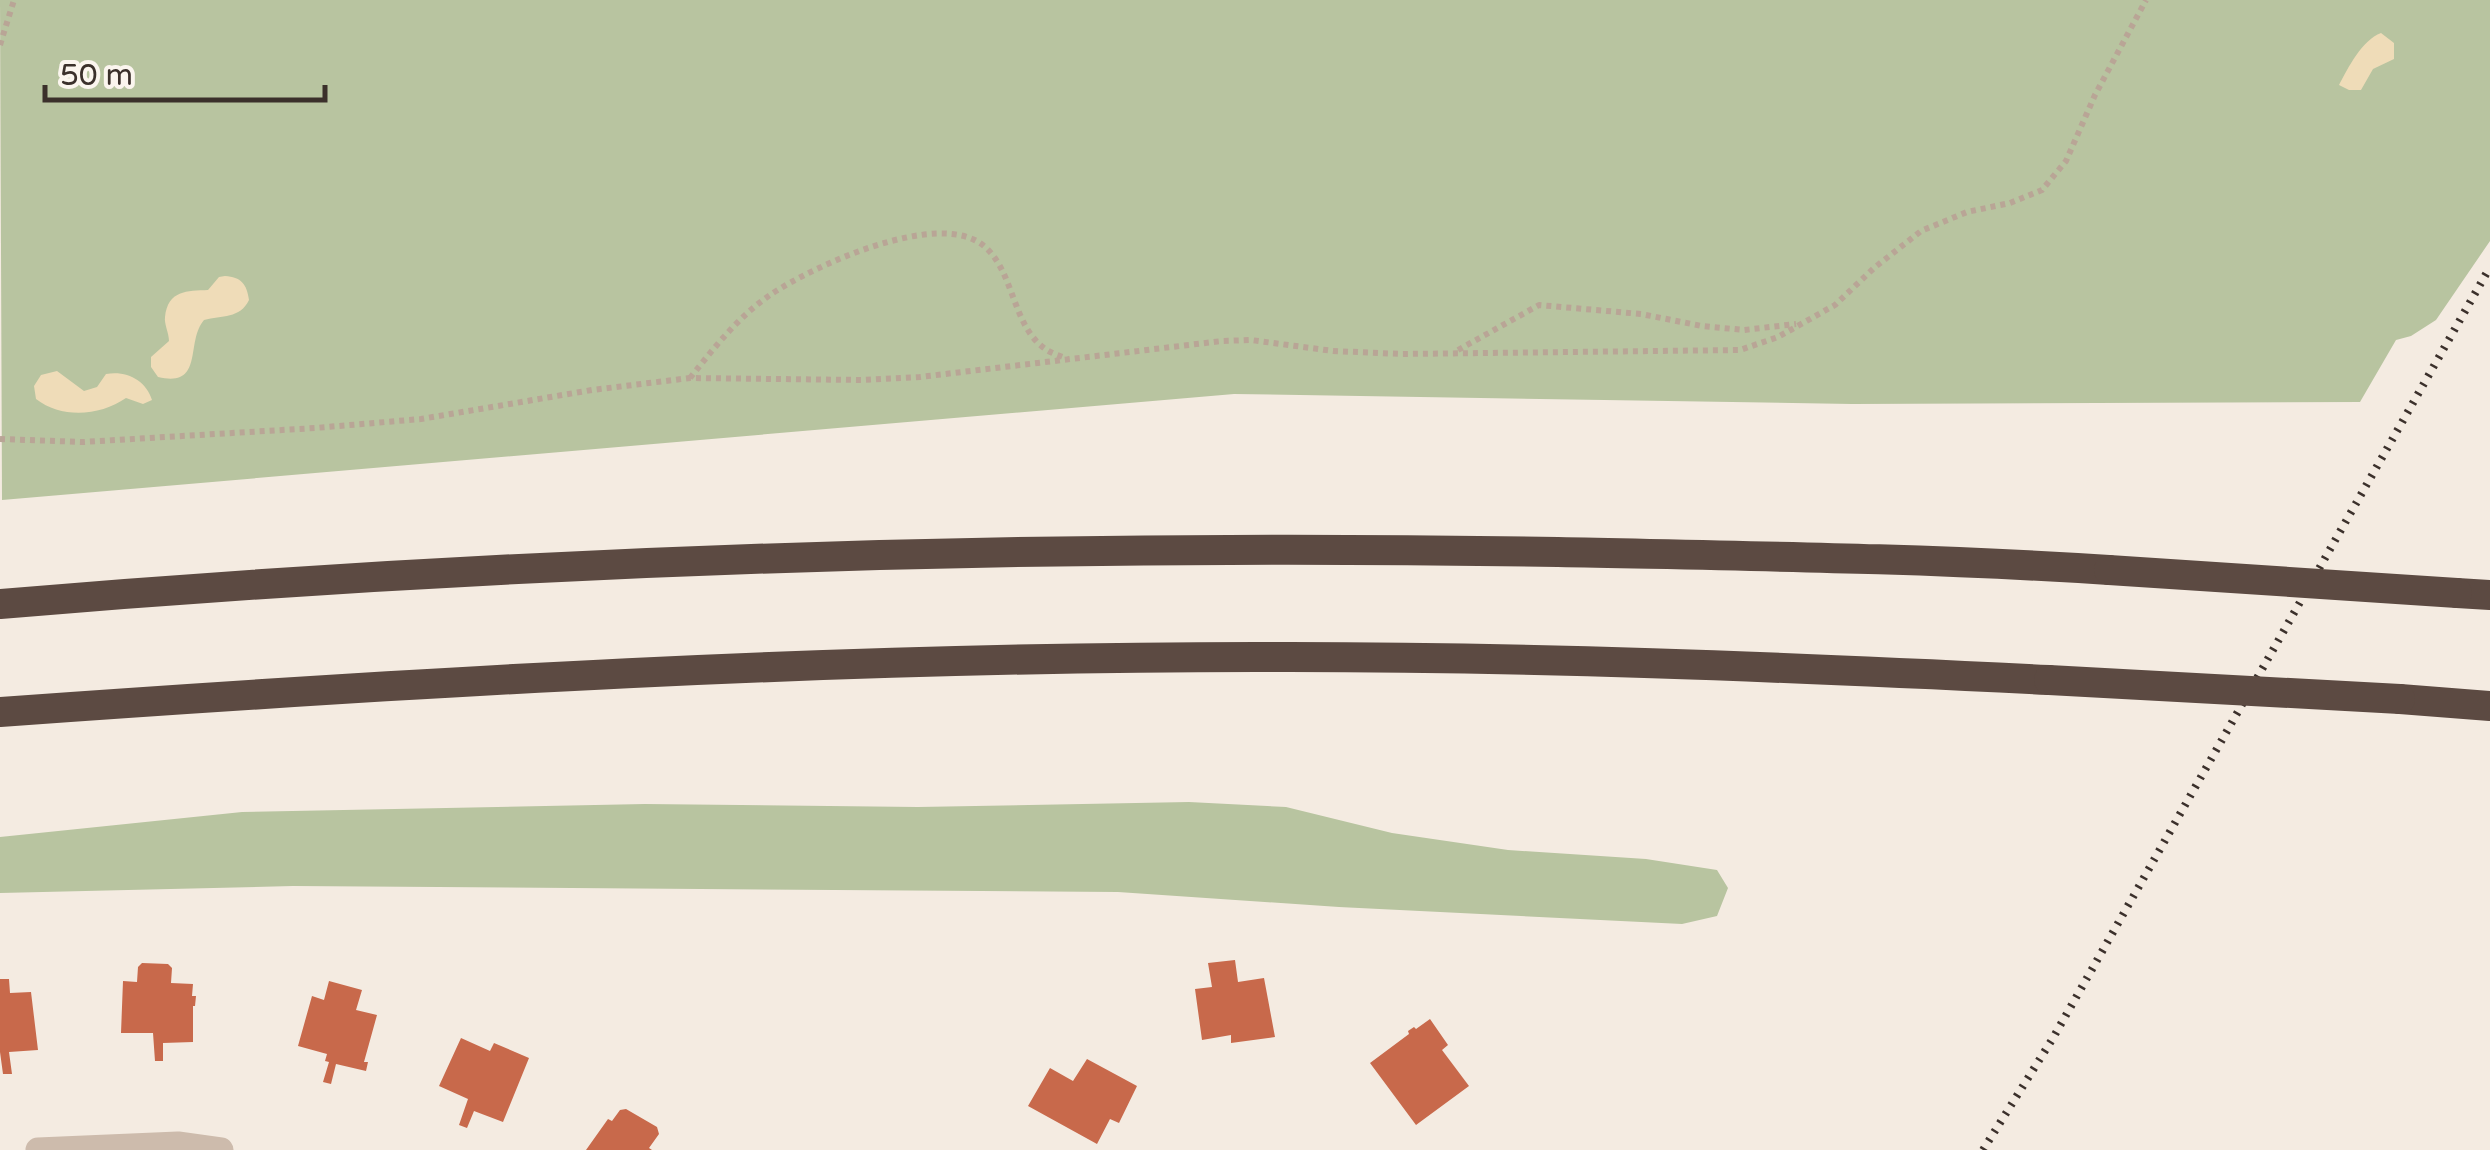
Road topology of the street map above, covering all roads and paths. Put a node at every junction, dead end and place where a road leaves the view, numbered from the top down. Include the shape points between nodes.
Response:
1 (14, 0) edge
2 (2146, 0) edge
3 (0, 45) edge
4 (1799, 323) junction
5 (1452, 352) junction
6 (1069, 359) junction
7 (690, 378) junction
8 (0, 439) edge
9 (2490, 595) edge
10 (0, 604) edge
11 (2490, 706) edge
12 (0, 712) edge
13 (38, 1150) edge
14 (221, 1150) edge

1 - 3 path
2 - 4 path via 2066,161 2042,190 1922,231 1834,305
4 - 5 path via 1740,350
4 - 5 path via 1744,330 1539,305
5 - 6 path via 1333,352 1222,340
6 - 7 path via 863,380
6 - 7 path via 1033,336 988,248 954,232 933,233 898,239 791,282 738,322
7 - 8 path via 368,423 83,442
9 - 10 highway, bridge via 1834,557 1160,549 432,573
11 - 12 highway, bridge via 1742,665 1238,657 583,676
13 - 14 street via 178,1144

